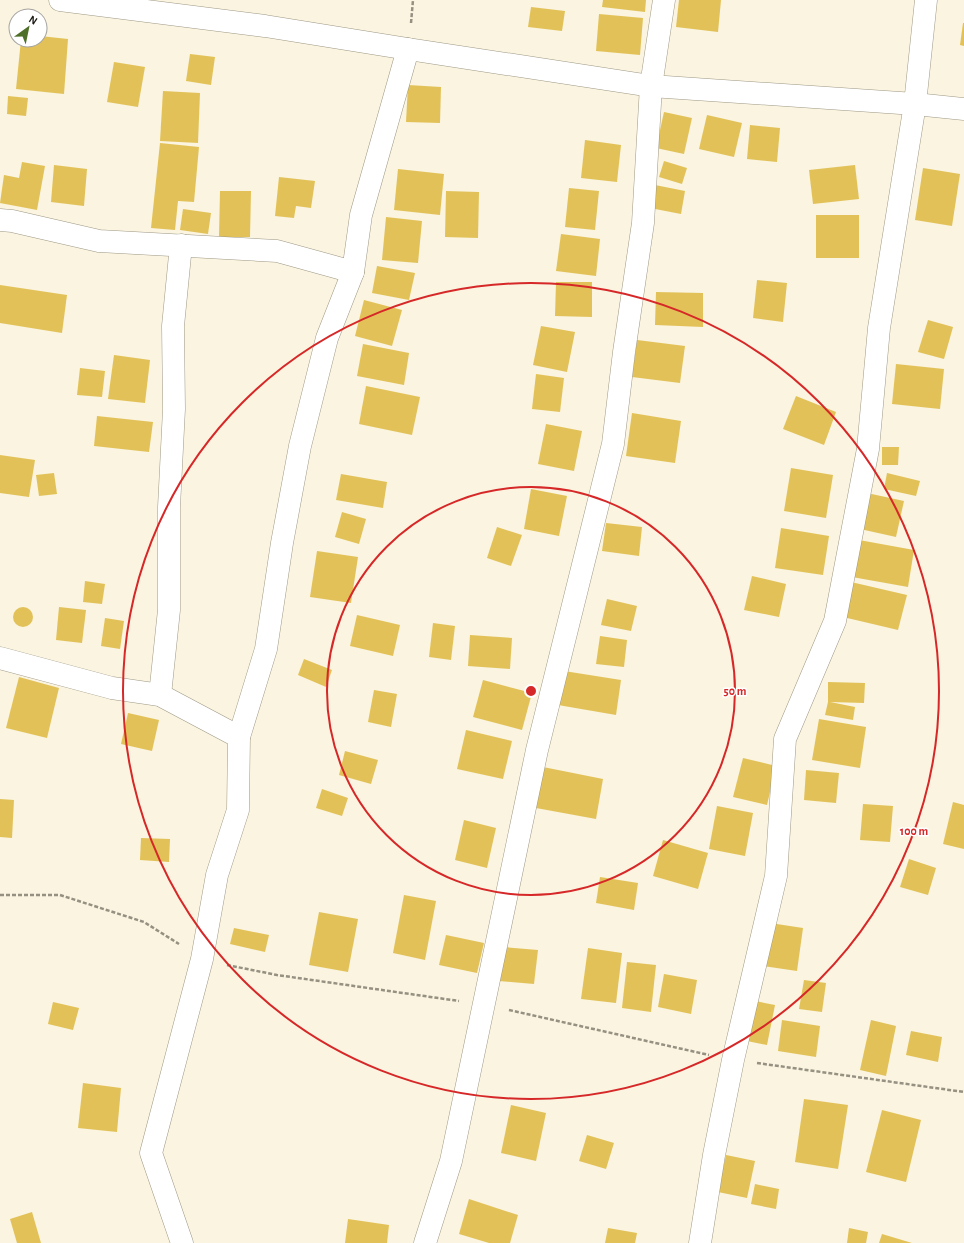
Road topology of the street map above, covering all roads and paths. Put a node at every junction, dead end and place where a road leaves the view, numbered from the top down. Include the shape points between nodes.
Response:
1 (60, 0) edge
2 (664, 0) edge
3 (926, 0) edge
4 (408, 49) junction
5 (651, 86) junction
6 (914, 104) junction
7 (964, 109) edge
8 (0, 220) edge
9 (181, 245) junction
10 (353, 272) junction
11 (0, 658) edge
12 (160, 695) junction
13 (239, 738) junction
14 (182, 1243) edge
15 (425, 1243) edge
16 (700, 1243) edge

1 - 4 street via 265,26
2 - 5 street
3 - 6 street
4 - 5 street
4 - 10 street via 361,215
5 - 6 street
5 - 15 street via 643,223 613,444 537,750 451,1161
6 - 7 street
6 - 16 street via 879,328 868,450 835,621 785,739 776,876 733,1060
8 - 9 street via 99,241
9 - 10 street via 277,251
9 - 12 street via 173,326 174,409 169,506 169,610
10 - 13 street via 327,338 300,446 266,649
11 - 12 street via 112,688
12 - 13 street
13 - 14 street via 238,810 217,875 202,960 151,1153

